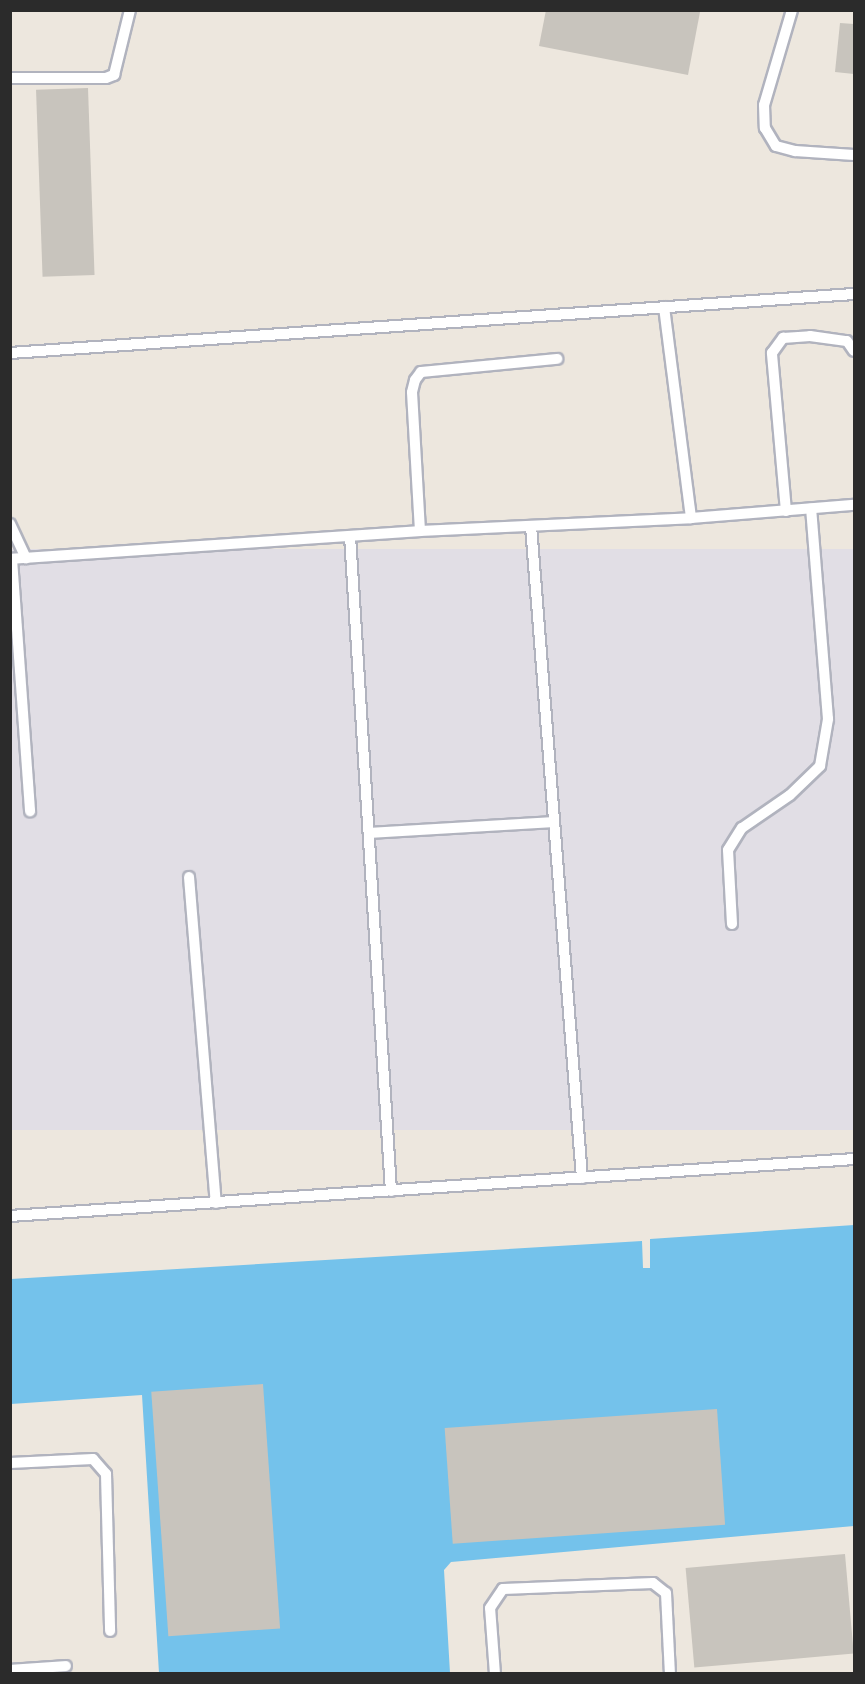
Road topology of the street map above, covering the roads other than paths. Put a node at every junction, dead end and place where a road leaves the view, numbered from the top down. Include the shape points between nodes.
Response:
1 (130, 10) edge
2 (792, 10) edge
3 (10, 78) edge
4 (855, 155) edge
5 (855, 294) edge
6 (664, 307) junction
7 (855, 351) edge
8 (10, 353) edge
9 (556, 359) dead end
10 (855, 505) edge
11 (811, 509) junction
12 (786, 511) junction
13 (691, 518) junction
14 (10, 524) edge
15 (531, 526) junction
16 (420, 531) junction
17 (350, 536) junction
18 (26, 558) junction
19 (11, 559) edge
20 (30, 811) dead end
21 (554, 822) junction
22 (369, 833) junction
23 (189, 877) dead end
24 (732, 924) dead end
25 (855, 1160) edge
26 (582, 1178) junction
27 (391, 1191) junction
28 (216, 1203) junction
29 (10, 1216) edge
30 (10, 1463) edge
31 (110, 1631) dead end
32 (66, 1666) dead end
33 (10, 1670) edge
34 (495, 1674) edge
35 (670, 1674) edge

1 - 3 lane via 114,75
2 - 4 lane via 764,105 765,128 776,146
5 - 6 lane
6 - 8 lane
6 - 13 lane
7 - 12 lane via 847,341 810,336 783,338 772,353
9 - 16 lane via 421,372 412,392
10 - 11 lane
11 - 12 lane
11 - 24 lane via 828,719 820,766 790,795 742,828 728,850
12 - 13 lane
13 - 15 lane
14 - 18 lane
15 - 16 lane
15 - 21 lane
16 - 17 lane
17 - 18 lane
17 - 22 lane
18 - 19 lane
19 - 20 lane
21 - 22 lane
21 - 26 lane
22 - 27 lane
23 - 28 lane
25 - 26 lane
26 - 27 lane
27 - 28 lane
28 - 29 lane
30 - 31 lane via 93,1459 106,1474
32 - 33 lane
34 - 35 lane via 490,1608 504,1590 653,1583 666,1593

